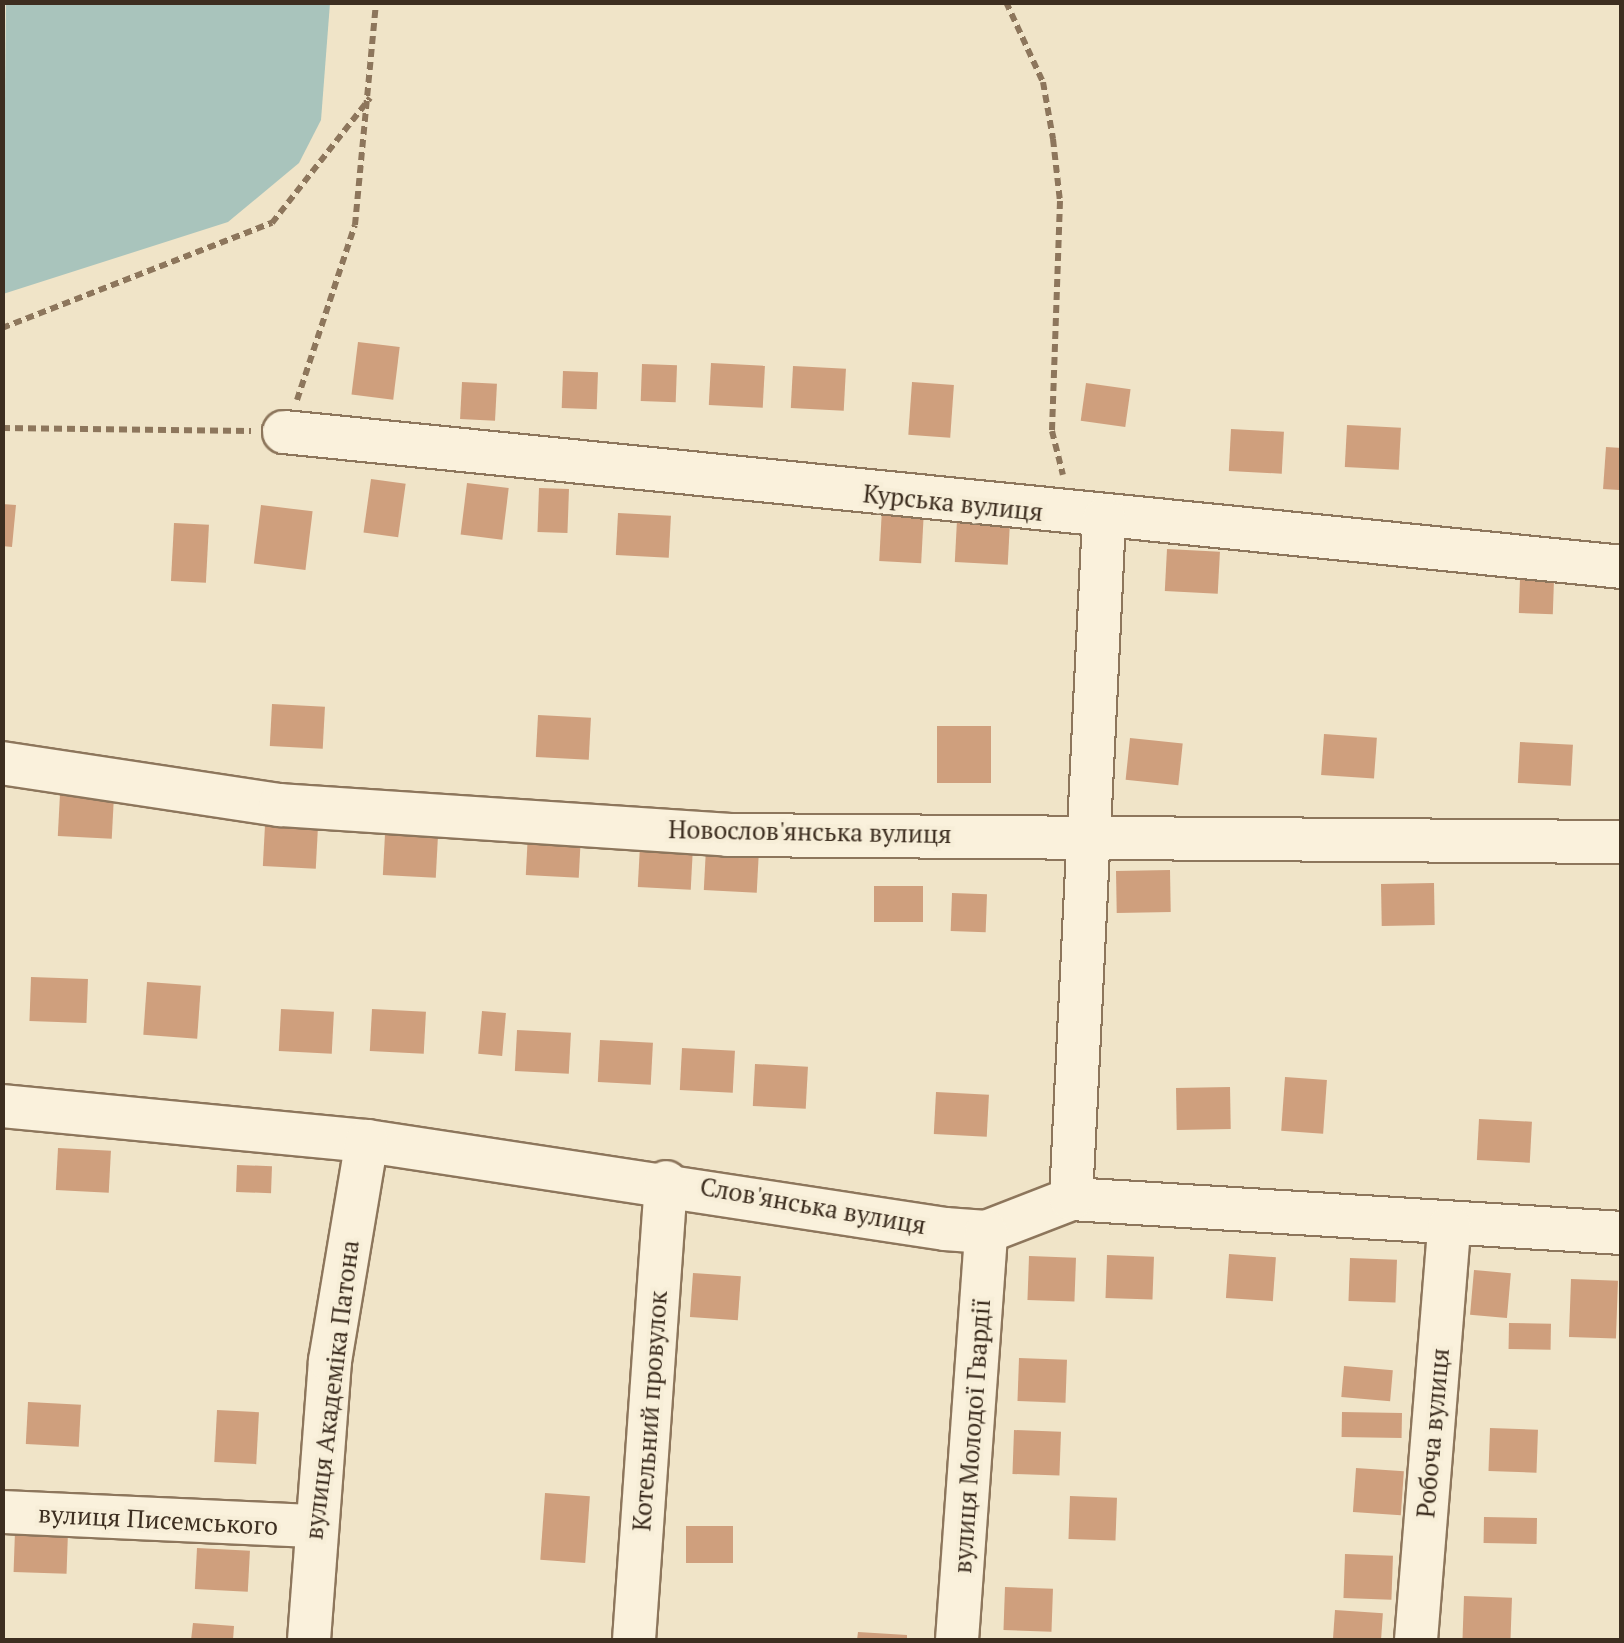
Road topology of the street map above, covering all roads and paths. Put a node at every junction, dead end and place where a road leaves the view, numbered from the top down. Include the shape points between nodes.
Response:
1 (376, 2) edge
2 (1006, 2) edge
3 (372, 94) junction
4 (2, 328) edge
5 (2, 428) edge
6 (284, 432) junction
7 (1090, 518) junction
8 (1622, 568) edge
9 (2, 763) edge
10 (1085, 834) junction
11 (1622, 842) edge
12 (2, 1106) edge
13 (367, 1141) junction
14 (666, 1182) junction
15 (1071, 1199) junction
16 (1449, 1226) junction
17 (986, 1232) junction
18 (1622, 1233) edge
19 (2, 1512) edge
20 (313, 1526) junction
21 (308, 1640) edge
22 (634, 1640) edge
23 (957, 1640) edge
24 (1416, 1640) edge

1 - 3 path
2 - 7 path via 1043,82 1060,201 1052,431
3 - 4 path via 272,222
3 - 6 path via 355,225
5 - 6 path
6 - 7 street, Курська вулиця
7 - 8 street, Курська вулиця
7 - 10 street
9 - 10 street, Новослов'янська вулиця via 280,805 728,834
10 - 11 street, Новослов'янська вулиця
10 - 15 street
12 - 13 street, Слов'янська вулиця
13 - 14 street, Слов'янська вулиця
13 - 20 street, вулиця Академіка Патона
14 - 17 street, Слов'янська вулиця
14 - 22 street, Котельний провулок
15 - 16 street
15 - 17 street
16 - 18 street
16 - 24 street, Робоча вулиця
17 - 23 street, вулиця Молодої Гвардії
19 - 20 street, вулиця Писемського
20 - 21 street, вулиця Академіка Патона

